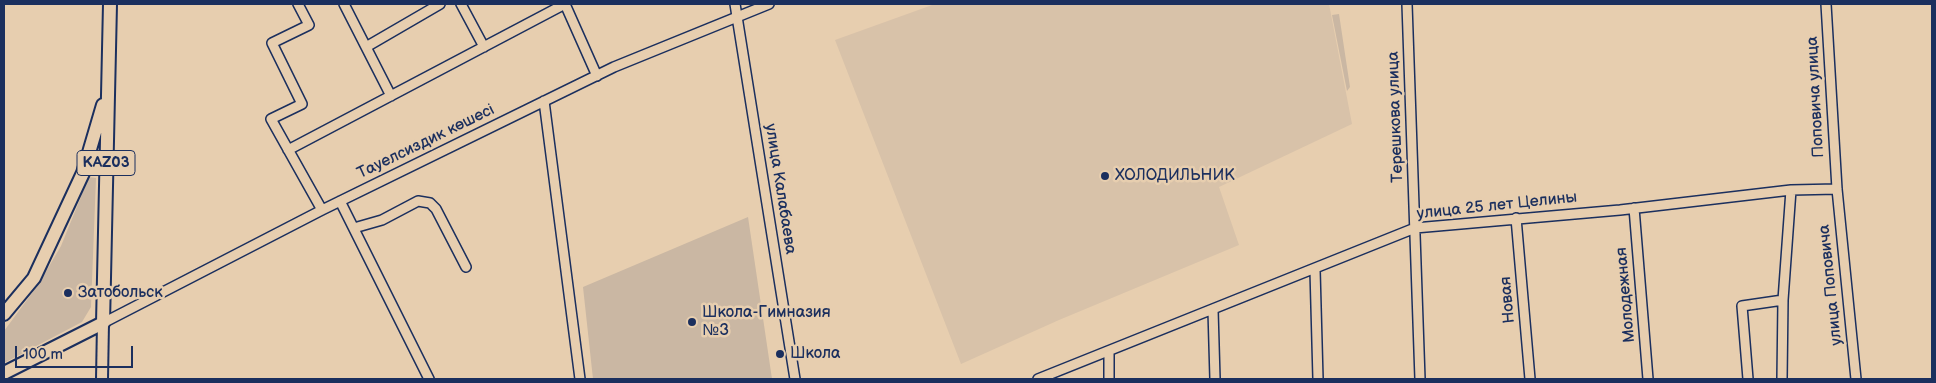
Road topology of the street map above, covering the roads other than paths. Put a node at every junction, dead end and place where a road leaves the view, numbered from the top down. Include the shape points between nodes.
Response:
1 (110, 4) edge
2 (298, 4) edge
3 (344, 4) edge
4 (440, 4) edge
5 (461, 4) edge
6 (735, 4) edge
7 (769, 4) edge
8 (1408, 4) edge
9 (1826, 4) edge
10 (738, 17) junction
11 (366, 47) junction
12 (484, 47) junction
13 (596, 76) junction
14 (108, 88) junction
15 (391, 96) junction
16 (544, 101) junction
17 (288, 150) junction
18 (1836, 188) junction
19 (1791, 190) junction
20 (340, 201) junction
21 (1634, 208) junction
22 (322, 210) junction
23 (1516, 218) junction
24 (354, 228) junction
25 (1415, 228) junction
26 (466, 268) dead end
27 (1315, 270) junction
28 (1783, 300) junction
29 (1213, 310) junction
30 (4, 314) edge
31 (103, 323) junction
32 (1109, 351) junction
33 (4, 373) edge
34 (102, 379) edge
35 (429, 379) edge
36 (580, 379) edge
37 (795, 379) edge
38 (1038, 379) edge
39 (1110, 379) edge
40 (1215, 379) edge
41 (1318, 379) edge
42 (1420, 379) edge
43 (1530, 379) edge
44 (1648, 379) edge
45 (1748, 379) edge
46 (1782, 379) edge
47 (1856, 379) edge

1 - 14 highway, KАZ03
2 - 17 street via 309,25 272,42 302,104 271,119
3 - 11 street
4 - 11 street
5 - 12 street
6 - 10 street, улица Калабаева
7 - 10 street, Тауелсиздик көшесі
8 - 25 street, Терешкова улица
9 - 18 street, Поповича улица
10 - 13 street, Тауелсиздик көшесі
10 - 37 street, улица Калабаева
11 - 15 street
12 - 13 street via 565,4
12 - 15 street
13 - 16 street, Тауелсиздик көшесі
14 - 30 highway, KАZ03 via 79,182 34,278
14 - 31 highway, KАZ03
15 - 17 street
16 - 20 street, Тауелсиздик көшесі
16 - 36 street
17 - 22 street
18 - 19 street, улица 25 лет Целины
18 - 47 street, улица Поповича
19 - 21 street, улица 25 лет Целины
19 - 28 street
20 - 22 street, Тауелсиздик көшесі
20 - 24 street
21 - 23 street, улица 25 лет Целины
21 - 44 street, Молодежная
22 - 31 street, Тауелсиздик көшесі
23 - 25 street, улица 25 лет Целины
23 - 43 street, Новая
24 - 26 street via 382,220 418,201 430,203
24 - 35 street
25 - 27 street, улица 25 лет Целины
25 - 42 street, Терешкова улица
27 - 29 street, улица 25 лет Целины
27 - 41 street
28 - 45 street via 1742,306
28 - 46 street
29 - 32 street, улица 25 лет Целины
29 - 40 street
31 - 33 highway
31 - 34 main road
32 - 38 street, улица 25 лет Целины
32 - 39 street

